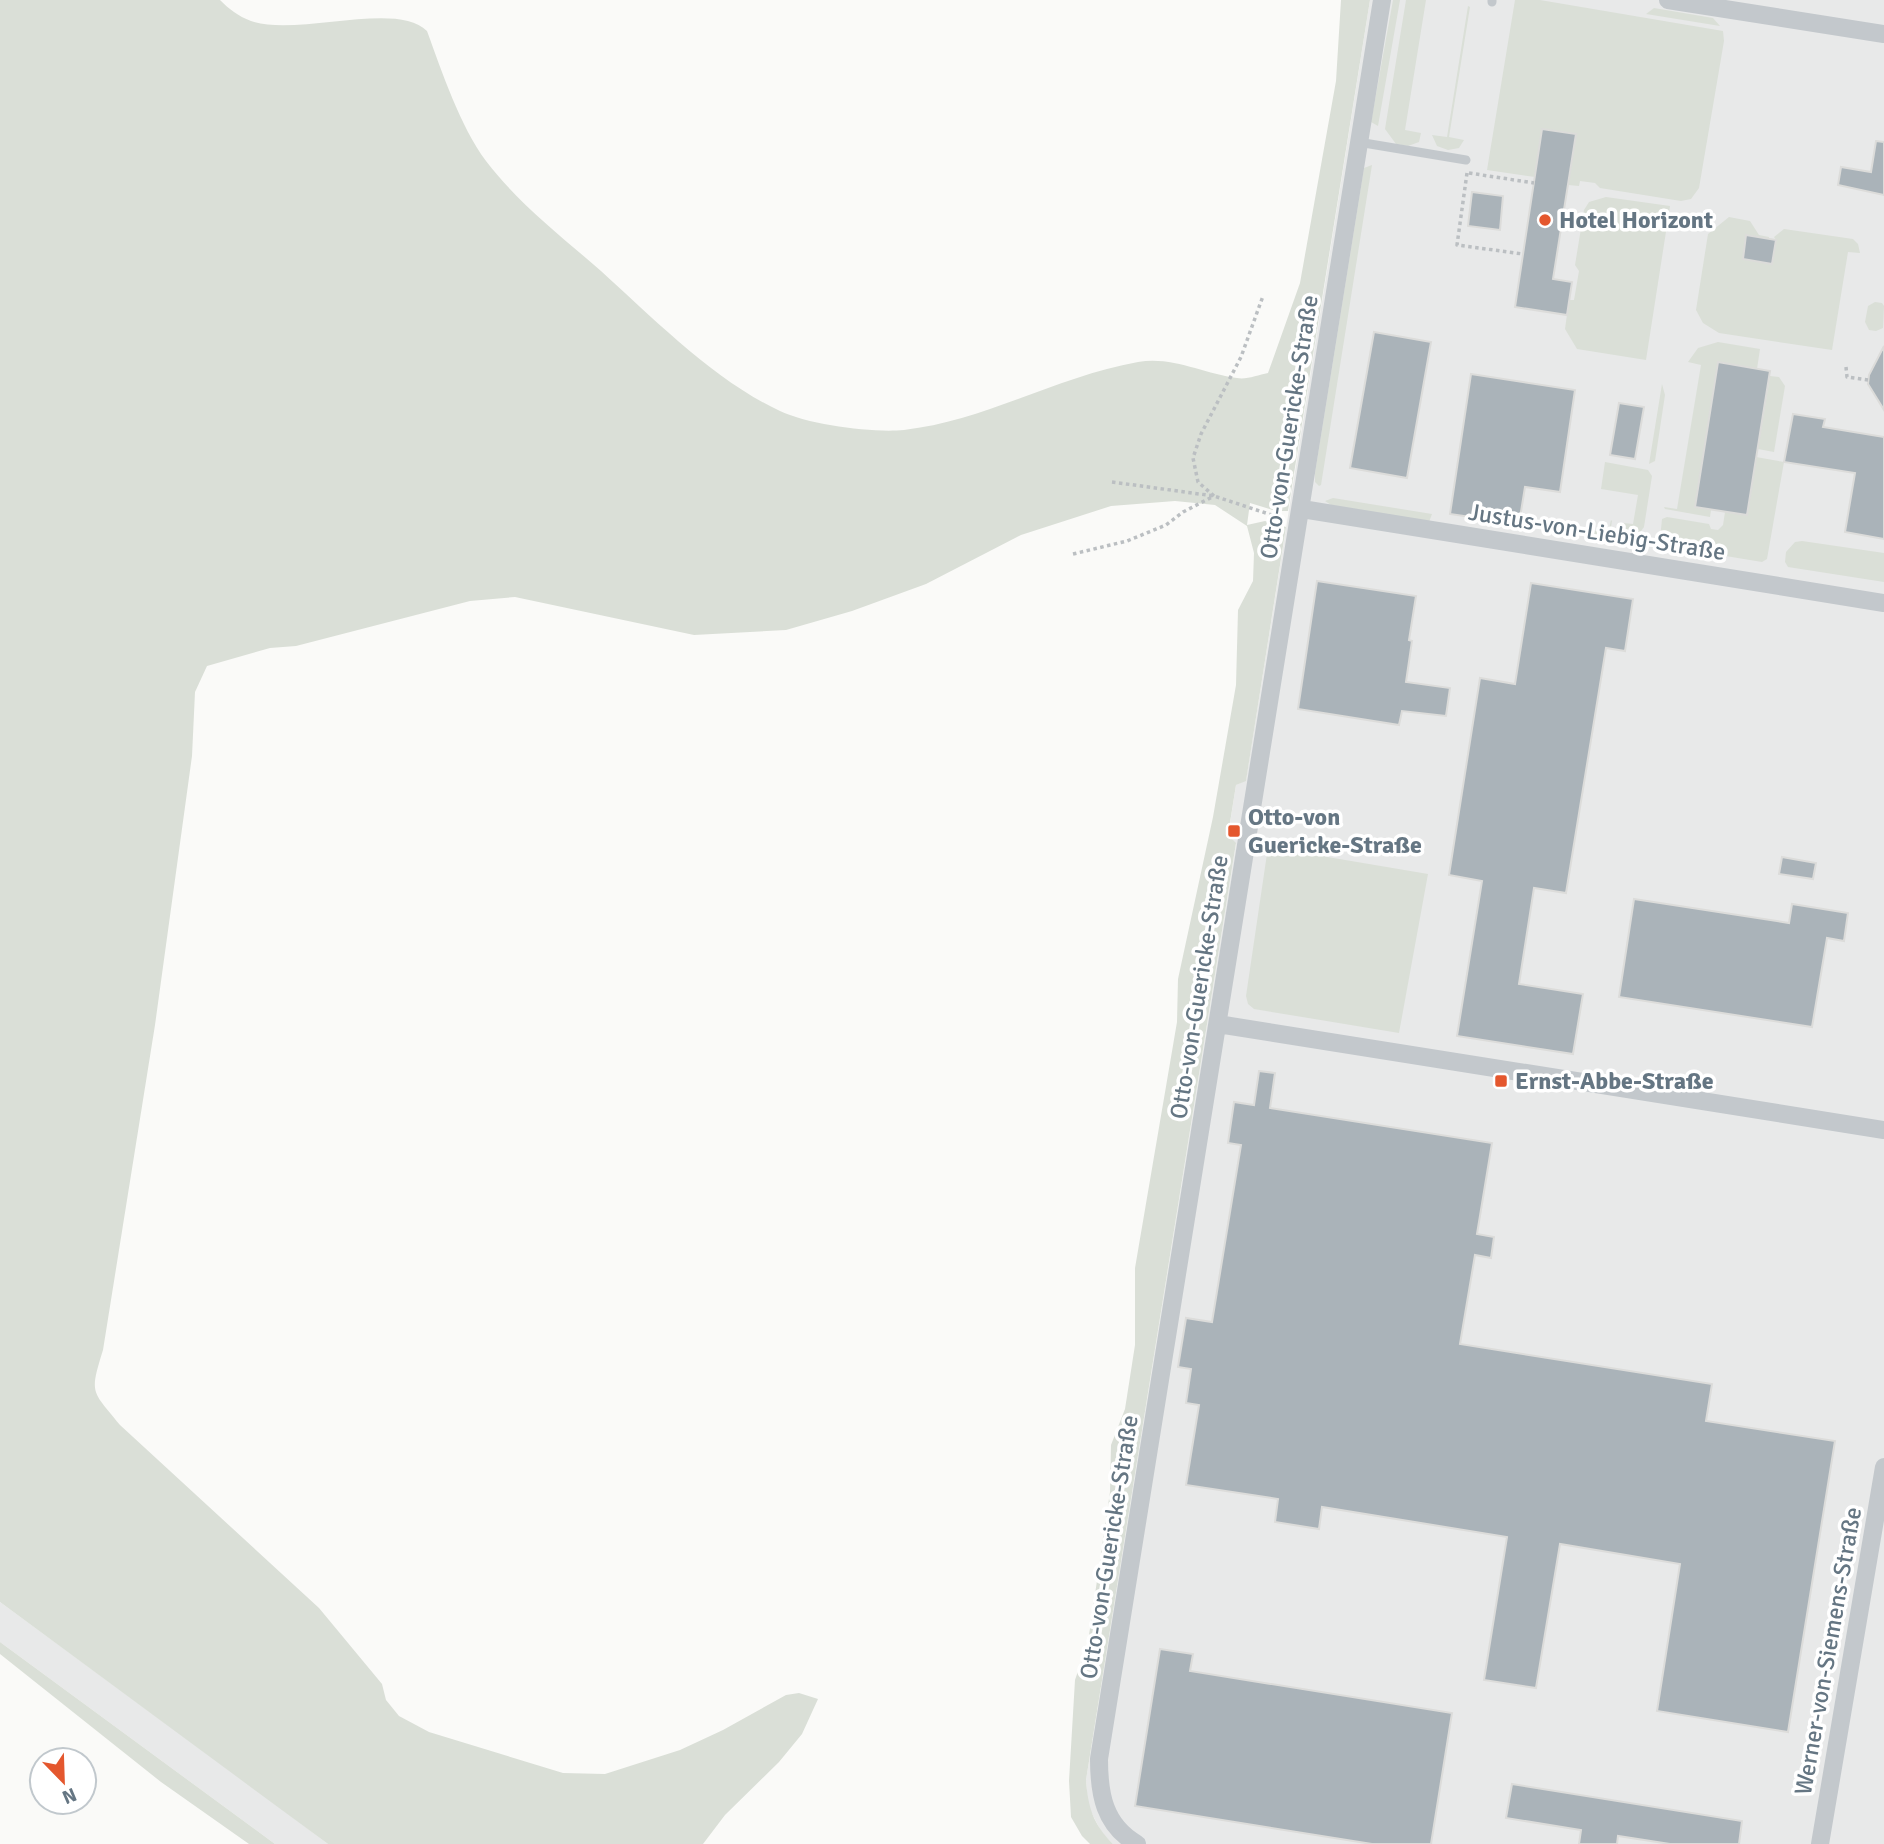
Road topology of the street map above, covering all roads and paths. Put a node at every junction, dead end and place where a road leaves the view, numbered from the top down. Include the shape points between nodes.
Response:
1 (1382, 0) edge
2 (1668, 0) edge
3 (1884, 34) edge
4 (1358, 142) junction
5 (1466, 160) dead end
6 (1534, 183) dead end
7 (1523, 254) dead end
8 (1263, 296) dead end
9 (1846, 367) dead end
10 (1868, 380) dead end
11 (1112, 482) dead end
12 (1214, 496) junction
13 (1301, 516) junction
14 (1073, 554) dead end
15 (1884, 603) edge
16 (1218, 1024) junction
17 (1884, 1130) edge
18 (1884, 1467) edge
19 (1137, 1844) edge
20 (1820, 1844) edge

1 - 4 street, Otto-von-Guericke-Straße
2 - 3 street
4 - 5 lane
4 - 13 street, Otto-von-Guericke-Straße
6 - 7 path via 1467,172 1457,245
8 - 12 path via 1241,357 1193,458 1198,482
9 - 10 path via 1847,377
11 - 12 path
12 - 13 path via 1265,514
12 - 14 path via 1166,525 1127,541
13 - 15 street, Justus-von-Liebig-Straße
13 - 16 street, Otto-von-Guericke-Straße
16 - 17 street
16 - 19 street, Otto-von-Guericke-Straße via 1100,1759 1104,1807 1114,1825
18 - 20 street, Werner-von-Siemens-Straße

